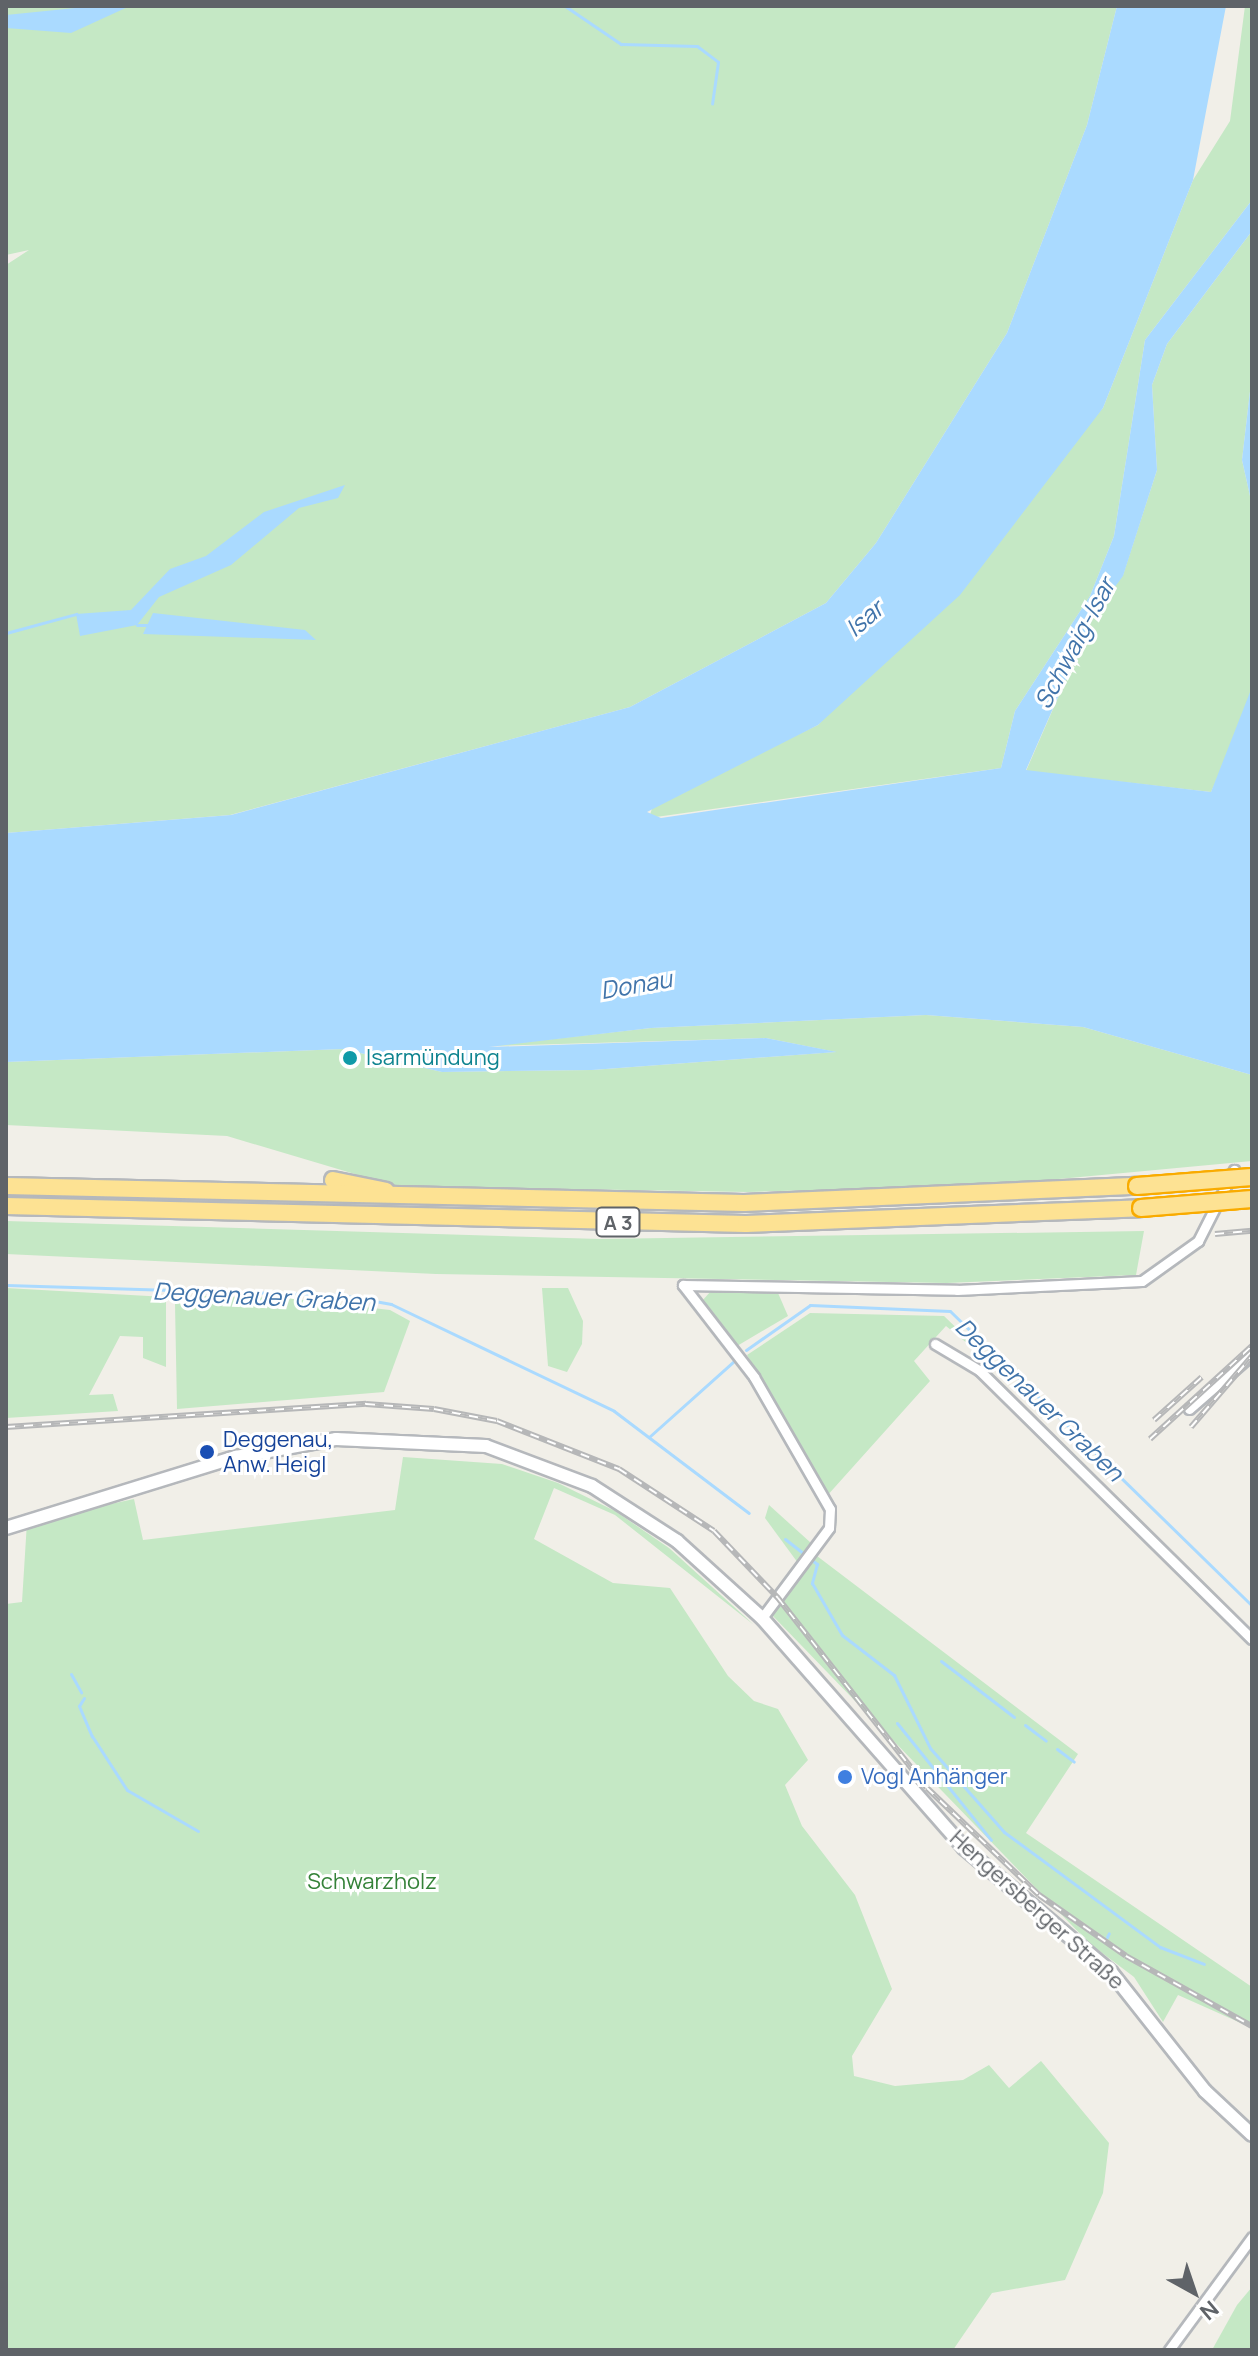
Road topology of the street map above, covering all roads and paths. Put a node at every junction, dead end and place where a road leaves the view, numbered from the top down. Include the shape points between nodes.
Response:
1 (1234, 1170) dead end
2 (1252, 1177) edge
3 (333, 1180) dead end
4 (6, 1186) edge
5 (398, 1198) junction
6 (1252, 1199) edge
7 (6, 1206) edge
8 (935, 1344) dead end
9 (1252, 1354) edge
10 (1189, 1409) dead end
11 (6, 1528) edge
12 (762, 1618) junction
13 (1252, 1639) edge
14 (1252, 2135) edge
15 (1252, 2237) edge
16 (1169, 2350) edge

1 - 12 street via 1198,1241 1142,1281 957,1290 683,1285 754,1377 825,1499 829,1528
2 - 5 highway, A 3, bridge via 759,1203
3 - 5 highway
4 - 5 highway, A 3
6 - 7 highway, A 3, bridge via 746,1224
8 - 13 street via 979,1370
9 - 10 street
11 - 12 main road, Hengersberger Straße via 236,1457 313,1442 405,1437 486,1446 535,1459 629,1508
12 - 14 main road, Hengersberger Straße via 964,1848 1111,1972 1205,2091
15 - 16 street

